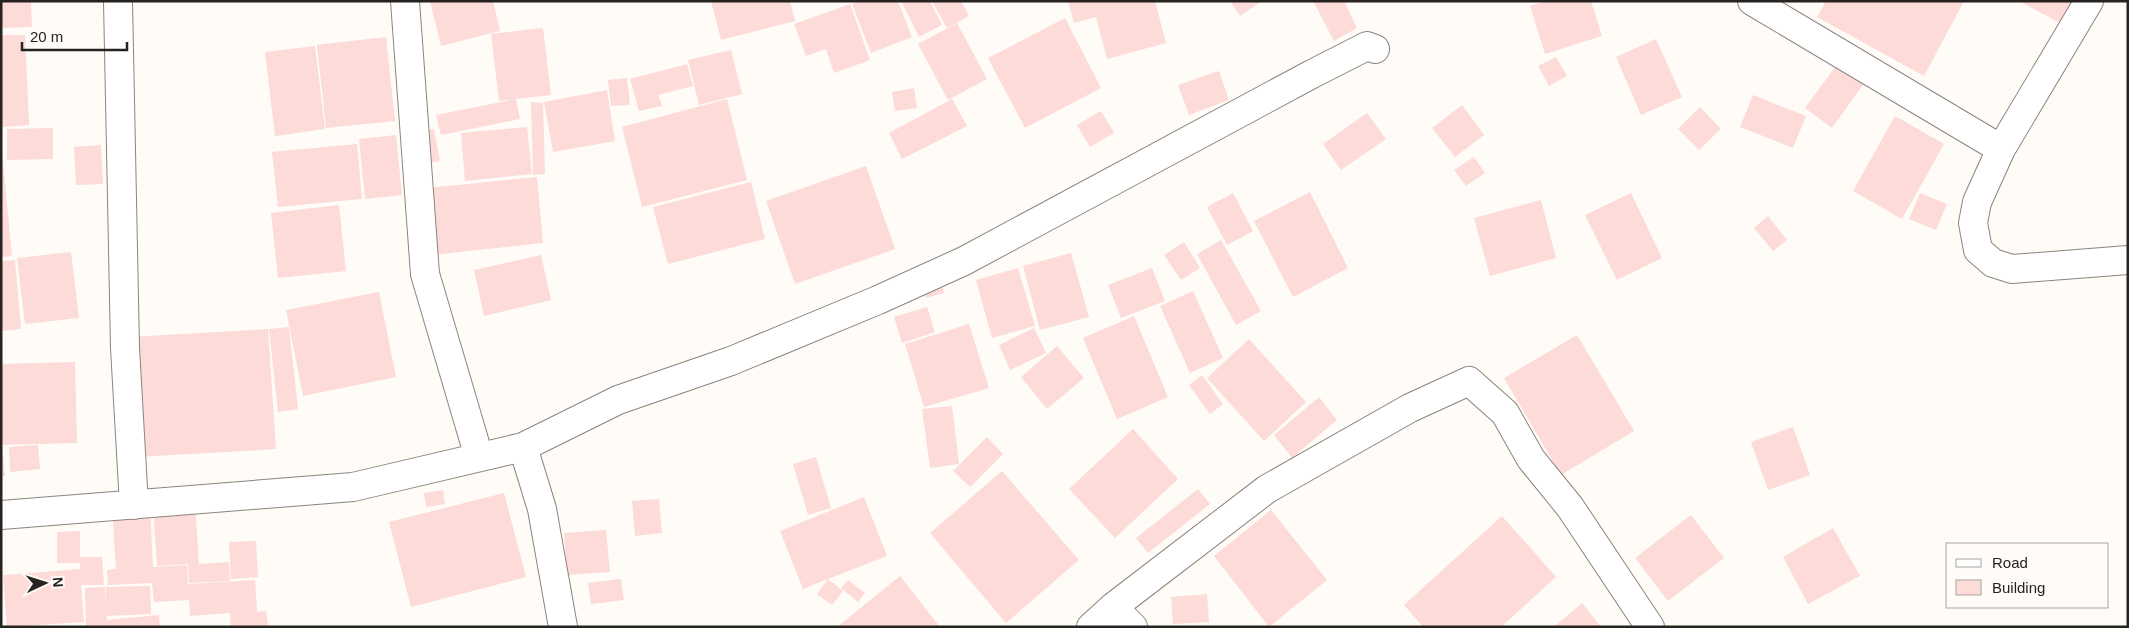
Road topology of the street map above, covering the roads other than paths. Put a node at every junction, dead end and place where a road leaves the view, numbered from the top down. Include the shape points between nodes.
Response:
1 (118, 1) edge
2 (405, 1) edge
3 (1752, 1) edge
4 (2089, 1) edge
5 (1375, 49) dead end
6 (2001, 150) junction
7 (2128, 260) edge
8 (523, 447) junction
9 (479, 457) junction
10 (134, 505) junction
11 (1, 515) edge
12 (1113, 607) junction
13 (563, 627) edge
14 (1091, 627) edge
15 (1133, 627) edge
16 (1650, 627) edge

1 - 10 street via 125,348
2 - 9 street via 425,274
3 - 6 street
4 - 6 street
5 - 8 street via 1367,46 1312,74 946,269 732,361 618,400
6 - 7 street via 1977,202 1974,223 1978,250 1993,264 2012,269
8 - 9 street
8 - 13 street via 542,509
9 - 10 street via 353,487
10 - 11 street
12 - 14 street
12 - 15 street
12 - 16 street via 1267,489 1410,408 1469,381 1505,413 1531,459 1570,507

